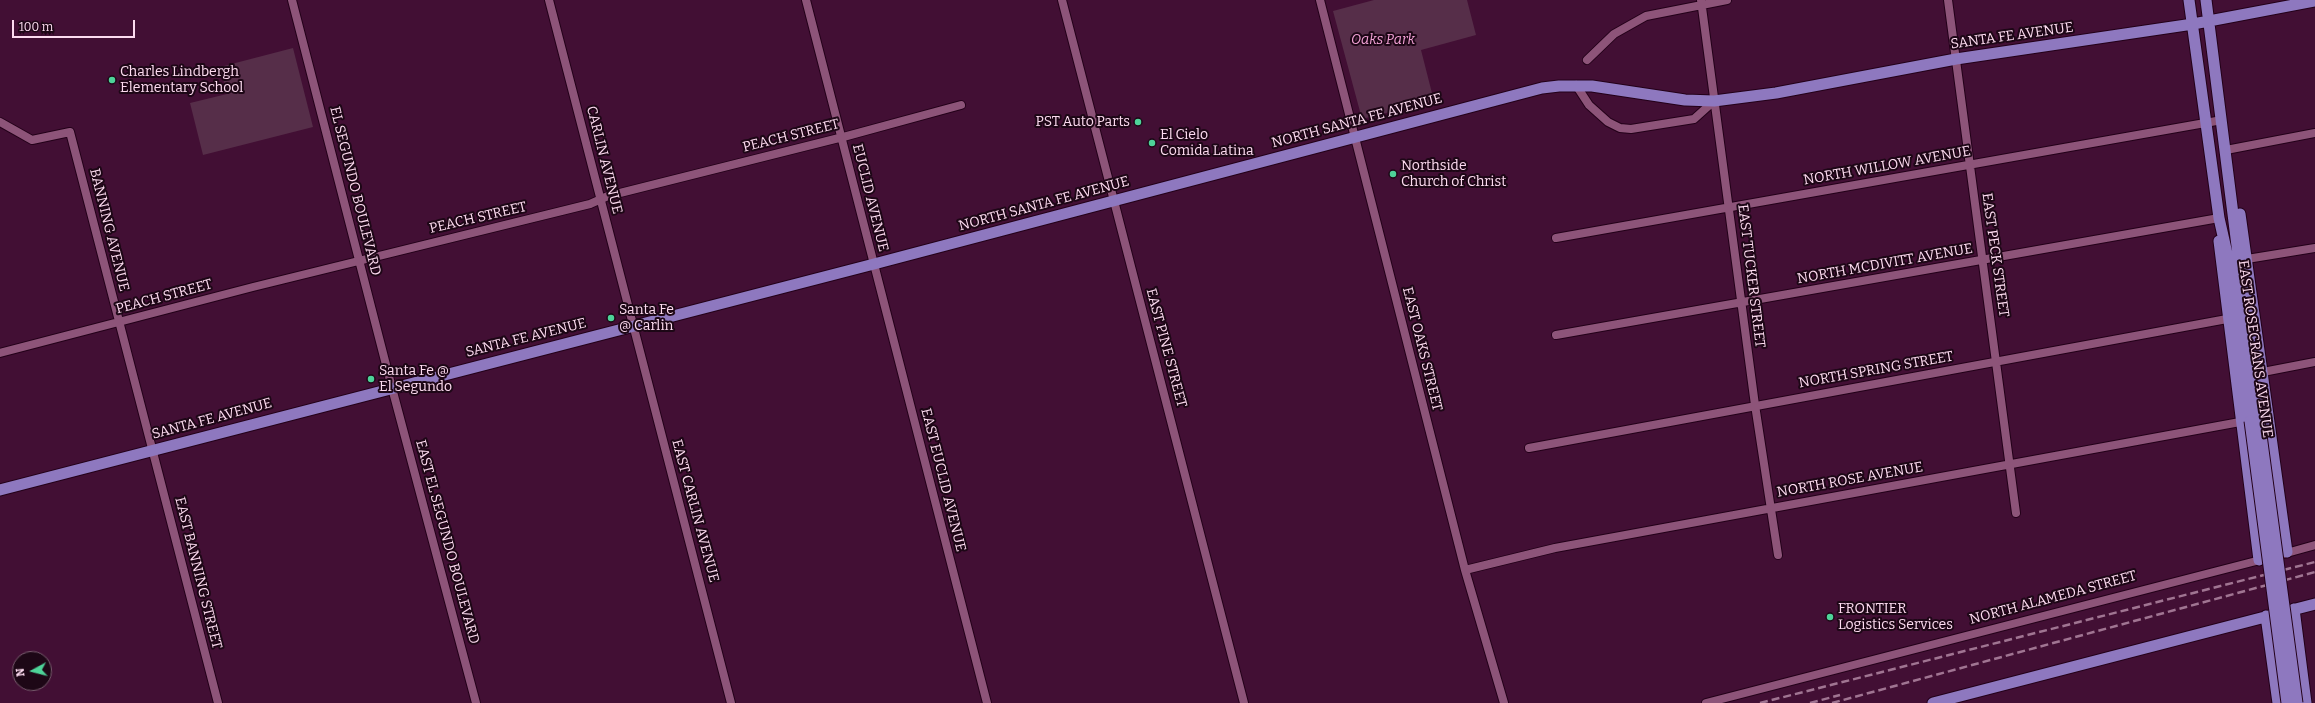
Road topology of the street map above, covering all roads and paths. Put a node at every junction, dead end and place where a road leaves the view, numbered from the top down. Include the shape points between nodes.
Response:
1 (292, 0) edge
2 (549, 0) edge
3 (806, 0) edge
4 (1062, 0) edge
5 (1320, 0) edge
6 (1727, 0) edge
7 (1948, 0) edge
8 (2190, 0) edge
9 (2206, 0) edge
10 (1702, 2) edge
11 (2315, 2) edge
12 (2209, 22) junction
13 (2193, 24) junction
14 (1956, 59) junction
15 (1587, 60) dead end
16 (1576, 85) junction
17 (1714, 101) junction
18 (961, 105) dead end
19 (2222, 120) junction
20 (0, 122) edge
21 (2206, 123) junction
22 (2315, 133) edge
23 (841, 137) junction
24 (1354, 138) junction
25 (2226, 150) junction
26 (1969, 165) junction
27 (2230, 179) junction
28 (600, 199) junction
29 (1114, 201) junction
30 (1729, 206) junction
31 (2219, 218) junction
32 (1556, 238) dead end
33 (2315, 248) edge
34 (1983, 260) junction
35 (2247, 260) junction
36 (359, 261) junction
37 (874, 264) junction
38 (1741, 303) junction
39 (2227, 320) junction
40 (119, 322) junction
41 (633, 326) junction
42 (1556, 335) dead end
43 (0, 353) edge
44 (1997, 362) junction
45 (2315, 362) edge
46 (2263, 372) junction
47 (392, 388) junction
48 (1755, 405) junction
49 (2250, 421) junction
50 (1529, 448) dead end
51 (152, 450) junction
52 (2008, 464) junction
53 (0, 490) edge
54 (1769, 508) junction
55 (2016, 513) dead end
56 (2315, 545) edge
57 (2287, 552) junction
58 (1778, 555) dead end
59 (2258, 560) junction
60 (1465, 570) junction
61 (2315, 604) edge
62 (2294, 609) junction
63 (2266, 616) junction
64 (218, 703) edge
65 (476, 703) edge
66 (731, 703) edge
67 (987, 703) edge
68 (1244, 703) edge
69 (1504, 703) edge
70 (1706, 703) edge
71 (1933, 703) edge
72 (2278, 703) edge
73 (2287, 703) edge
74 (2297, 703) edge
75 (2306, 703) edge

1 - 36 street, EL SEGUNDO BOULEVARD
2 - 28 street, CARLIN AVENUE
3 - 23 street, EUCLID AVENUE
4 - 29 street, EAST PINE STREET
5 - 24 street, EAST OAKS STREET
6 - 10 street
7 - 14 street, EAST PECK STREET
8 - 13 main road, EAST ROSECRANS AVENUE
9 - 12 main road, EAST ROSECRANS AVENUE
10 - 15 street via 1646,16 1630,23 1614,34
10 - 17 street, EAST TUCKER STREET
11 - 12 main road, SANTA FE AVENUE
12 - 13 main road, SANTA FE AVENUE
12 - 19 main road, EAST ROSECRANS AVENUE
13 - 14 main road, SANTA FE AVENUE
13 - 21 main road, EAST ROSECRANS AVENUE
14 - 17 main road, SANTA FE AVENUE via 1776,93
14 - 26 street, EAST PECK STREET
16 - 17 main road, NORTH SANTA FE AVENUE via 1684,100
16 - 17 street via 1589,105 1608,122 1620,128 1631,129 1694,119
16 - 24 main road, NORTH SANTA FE AVENUE via 1542,88
17 - 30 street, EAST TUCKER STREET
18 - 23 street, PEACH STREET
19 - 21 street, NORTH WILLOW AVENUE
19 - 25 main road, EAST ROSECRANS AVENUE
20 - 40 street, BANNING AVENUE via 32,140 70,132
21 - 26 street, NORTH WILLOW AVENUE
21 - 31 main road, EAST ROSECRANS AVENUE
22 - 25 street
23 - 28 street, PEACH STREET
23 - 37 street, EUCLID AVENUE
24 - 29 main road, NORTH SANTA FE AVENUE
24 - 60 street, EAST OAKS STREET
25 - 27 main road, EAST ROSECRANS AVENUE
26 - 30 street, NORTH WILLOW AVENUE
26 - 34 street, EAST PECK STREET
27 - 35 main road via 2238,204
27 - 49 main road, EAST ROSECRANS AVENUE
28 - 36 street, PEACH STREET via 590,204
28 - 41 street, CARLIN AVENUE
29 - 37 main road, NORTH SANTA FE AVENUE
29 - 68 street, EAST PINE STREET
30 - 32 street, NORTH WILLOW AVENUE
30 - 38 street, EAST TUCKER STREET
31 - 34 street, NORTH MCDIVITT AVENUE
31 - 39 main road via 2218,246
31 - 49 main road, EAST ROSECRANS AVENUE via 2230,267
33 - 35 street
34 - 38 street, NORTH MCDIVITT AVENUE
34 - 44 street, EAST PECK STREET
35 - 46 main road
36 - 40 street, PEACH STREET
36 - 47 street, EL SEGUNDO BOULEVARD
37 - 41 main road, SANTA FE AVENUE
37 - 67 street, EAST EUCLID AVENUE
38 - 42 street, NORTH MCDIVITT AVENUE
38 - 48 street, EAST TUCKER STREET
39 - 44 street, NORTH SPRING STREET
39 - 49 main road
40 - 43 street, PEACH STREET
40 - 51 street, BANNING AVENUE
41 - 47 main road, SANTA FE AVENUE
41 - 66 street, EAST CARLIN AVENUE
44 - 48 street, NORTH SPRING STREET
44 - 52 street, EAST PECK STREET
45 - 46 street
46 - 57 main road
47 - 51 main road, SANTA FE AVENUE
47 - 65 street, EAST EL SEGUNDO BOULEVARD
48 - 50 street, NORTH SPRING STREET
48 - 54 street, EAST TUCKER STREET
49 - 52 street, NORTH ROSE AVENUE
49 - 59 main road
49 - 73 main road, EAST ROSECRANS AVENUE, bridge
49 - 74 main road, EAST ROSECRANS AVENUE, bridge
51 - 53 main road, SANTA FE AVENUE
51 - 64 street, EAST BANNING STREET
52 - 54 street, NORTH ROSE AVENUE
52 - 55 street, EAST PECK STREET
54 - 58 street, EAST TUCKER STREET
54 - 60 street, NORTH ROSE AVENUE via 1555,548
56 - 57 street, NORTH ALAMEDA STREET
57 - 59 street, NORTH ALAMEDA STREET
59 - 70 street, NORTH ALAMEDA STREET
60 - 69 street, EAST OAKS STREET
61 - 62 main road
62 - 63 main road
62 - 75 main road
63 - 71 main road
63 - 72 main road

